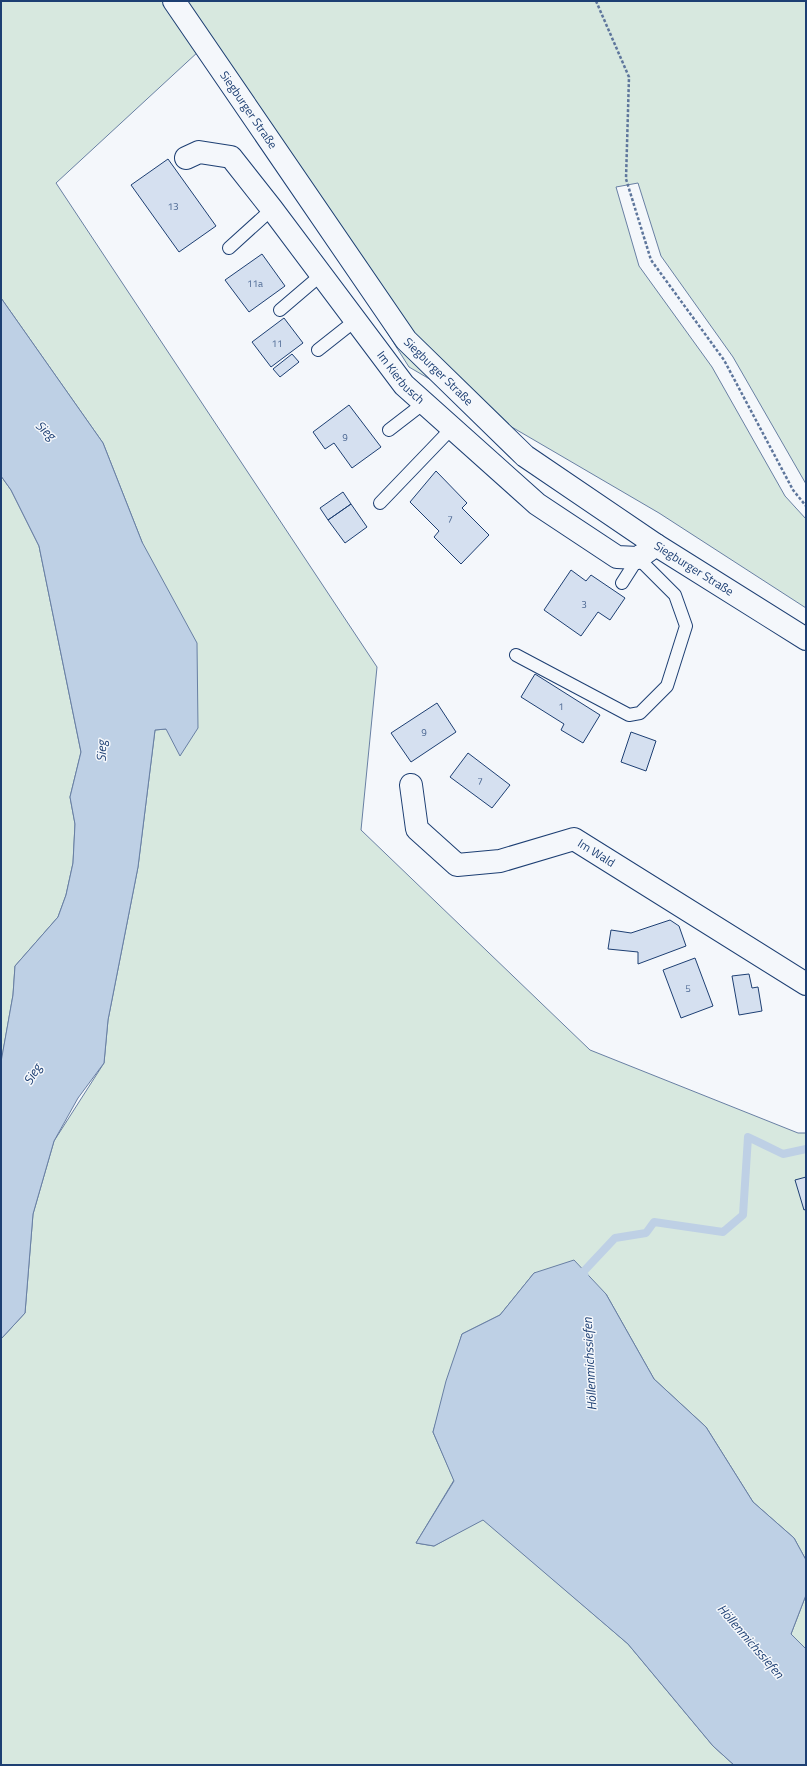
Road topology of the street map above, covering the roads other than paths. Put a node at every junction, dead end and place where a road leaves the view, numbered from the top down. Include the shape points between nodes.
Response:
1 (174, 1) edge
2 (186, 158) dead end
3 (272, 208) junction
4 (229, 248) dead end
5 (322, 275) junction
6 (280, 310) dead end
7 (356, 320) junction
8 (318, 350) dead end
9 (424, 403) junction
10 (452, 428) junction
11 (388, 430) dead end
12 (380, 503) dead end
13 (656, 545) junction
14 (638, 558) junction
15 (622, 583) dead end
16 (806, 639) edge
17 (516, 655) dead end
18 (411, 784) dead end
19 (806, 984) edge

1 - 13 street, Siegburger Straße via 406,340 525,456
2 - 3 street, Im Kierbusch via 200,152 231,157
3 - 4 lane
3 - 5 street, Im Kierbusch
5 - 6 lane
5 - 7 street, Im Kierbusch
7 - 8 lane
7 - 9 street, Im Kierbusch via 404,385
9 - 10 street, Im Kierbusch
9 - 11 lane
10 - 12 lane
10 - 14 street, Im Kierbusch via 537,504 617,557
13 - 14 street
13 - 16 street, Siegburger Straße
14 - 15 lane
14 - 17 lane via 675,594 686,626 667,686 640,713 629,715
18 - 19 street, Im Wald via 417,829 457,865 500,861 574,839

